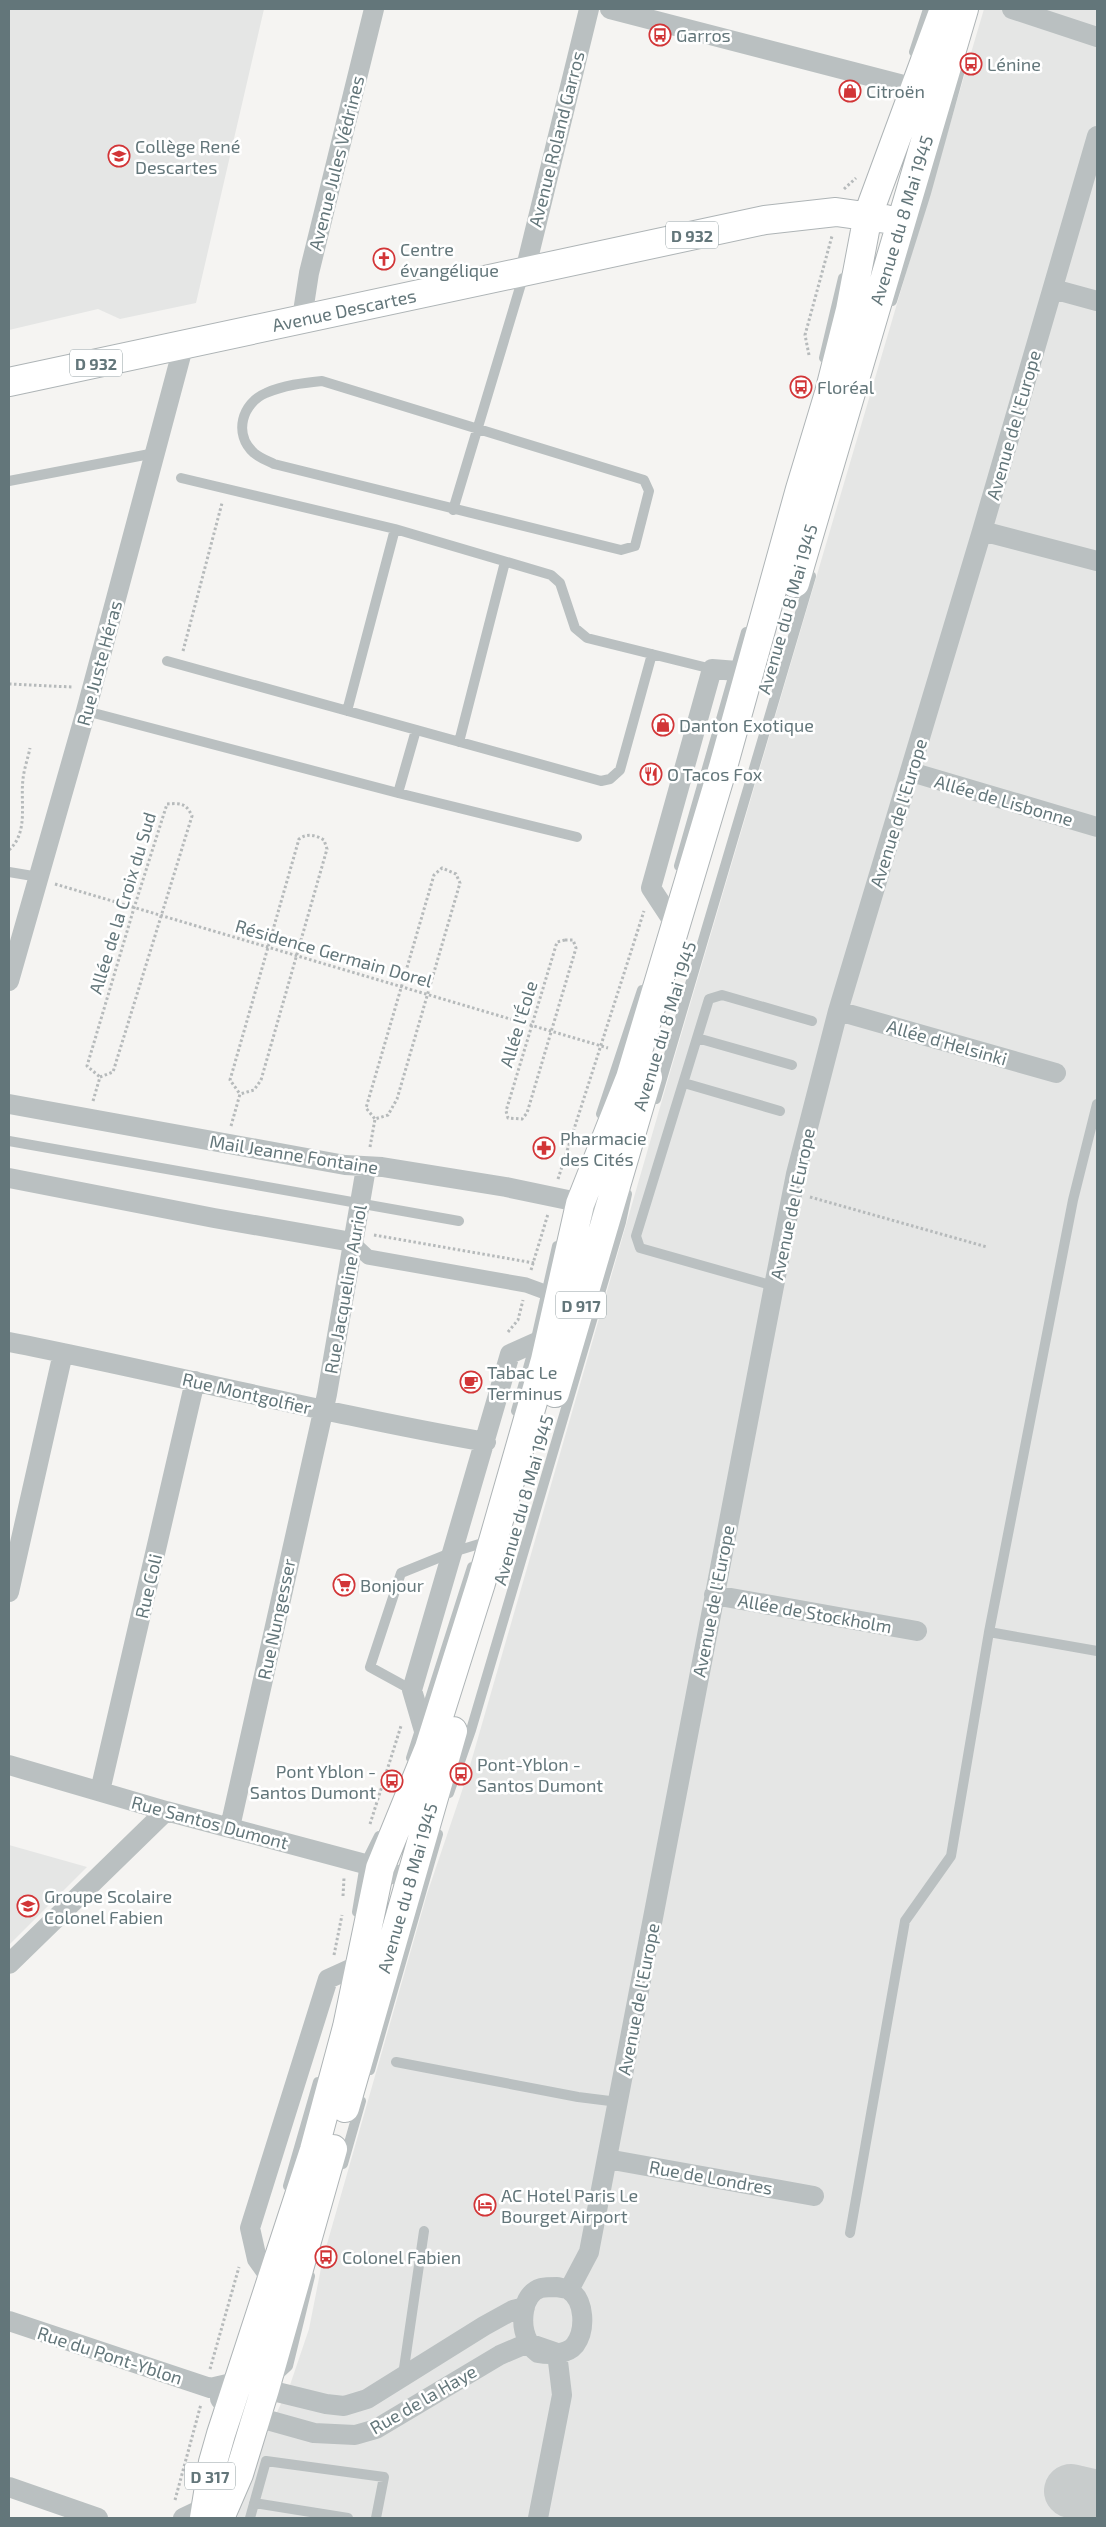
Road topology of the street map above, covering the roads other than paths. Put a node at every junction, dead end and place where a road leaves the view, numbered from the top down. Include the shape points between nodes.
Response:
1 (374, 9) edge
2 (589, 9) edge
3 (610, 9) edge
4 (928, 9) edge
5 (944, 9) edge
6 (964, 9) edge
7 (1012, 9) edge
8 (1097, 37) edge
9 (964, 54) dead end
10 (912, 58) dead end
11 (905, 86) junction
12 (888, 128) dead end
13 (1097, 136) edge
14 (864, 215) junction
15 (908, 223) junction
16 (850, 252) dead end
17 (525, 270) junction
18 (845, 271) dead end
19 (1053, 289) junction
20 (1097, 302) edge
21 (888, 313) dead end
22 (302, 318) junction
23 (184, 344) junction
24 (821, 372) dead end
25 (9, 382) edge
26 (476, 429) junction
27 (155, 453) junction
28 (795, 468) dead end
29 (181, 478) dead end
30 (9, 482) edge
31 (784, 505) dead end
32 (453, 510) junction
33 (395, 529) junction
34 (982, 531) junction
35 (1097, 561) edge
36 (505, 562) junction
37 (814, 566) dead end
38 (748, 624) dead end
39 (652, 654) junction
40 (168, 661) dead end
41 (712, 668) junction
42 (743, 671) junction
43 (347, 710) junction
44 (86, 711) junction
45 (416, 730) junction
46 (459, 742) junction
47 (911, 772) junction
48 (398, 793) junction
49 (1097, 828) edge
50 (577, 837) dead end
51 (9, 872) edge
52 (39, 877) junction
53 (675, 881) dead end
54 (668, 916) junction
55 (646, 976) dead end
56 (9, 981) edge
57 (838, 1011) junction
58 (812, 1021) dead end
59 (698, 1038) junction
60 (792, 1065) dead end
61 (1056, 1073) dead end
62 (684, 1083) junction
63 (9, 1104) edge
64 (1097, 1104) edge
65 (652, 1110) dead end
66 (780, 1111) dead end
67 (599, 1122) dead end
68 (9, 1141) edge
69 (366, 1168) junction
70 (9, 1178) edge
71 (629, 1185) dead end
72 (568, 1201) junction
73 (359, 1203) junction
74 (607, 1214) junction
75 (459, 1221) dead end
76 (559, 1239) dead end
77 (352, 1242) junction
78 (774, 1286) junction
79 (545, 1292) junction
80 (542, 1340) junction
81 (9, 1342) edge
82 (63, 1352) junction
83 (195, 1381) junction
84 (322, 1411) junction
85 (514, 1420) dead end
86 (486, 1442) junction
87 (484, 1540) junction
88 (452, 1552) junction
89 (9, 1592) edge
90 (714, 1595) junction
91 (917, 1631) dead end
92 (990, 1632) junction
93 (1097, 1652) edge
94 (412, 1690) junction
95 (425, 1736) junction
96 (9, 1765) edge
97 (408, 1771) dead end
98 (100, 1791) junction
99 (446, 1803) dead end
100 (166, 1811) junction
101 (441, 1821) dead end
102 (384, 1825) dead end
103 (230, 1827) junction
104 (373, 1866) junction
105 (411, 1880) junction
106 (356, 1920) dead end
107 (9, 1964) edge
108 (346, 1970) junction
109 (396, 2062) dead end
110 (322, 2072) dead end
111 (618, 2102) junction
112 (607, 2158) junction
113 (340, 2172) dead end
114 (286, 2195) dead end
115 (814, 2196) dead end
116 (424, 2231) dead end
117 (850, 2233) dead end
118 (272, 2241) dead end
119 (314, 2262) dead end
120 (264, 2279) junction
121 (569, 2290) junction
122 (525, 2308) junction
123 (9, 2321) edge
124 (240, 2341) dead end
125 (528, 2342) junction
126 (557, 2353) junction
127 (403, 2376) junction
128 (236, 2382) junction
129 (210, 2388) junction
130 (265, 2389) junction
131 (383, 2389) junction
132 (228, 2409) junction
133 (400, 2416) junction
134 (255, 2418) junction
135 (9, 2487) edge
136 (254, 2503) junction
137 (203, 2515) edge
138 (98, 2518) edge
139 (250, 2518) edge
140 (348, 2518) edge
141 (376, 2518) edge
142 (538, 2518) edge

1 - 22 street, Avenue Jules Védrines via 309,273
2 - 17 street, Avenue Roland Garros
3 - 11 street
4 - 10 lane
5 - 11 main road, Avenue du 8 Mai 1945
6 - 15 main road, Avenue du 8 Mai 1945
7 - 8 street
9 - 15 lane
11 - 14 main road, Avenue du 8 Mai 1945
12 - 14 lane
13 - 19 street, Avenue de l'Europe
14 - 15 main road, Avenue Descartes / D 932
14 - 16 lane
14 - 17 main road, Avenue Descartes / D 932 via 836,212 765,220
14 - 42 main road, Avenue du 8 Mai 1945 / D 917 via 850,310 829,394
15 - 21 lane
15 - 74 main road, Avenue du 8 Mai 1945 / D 917
17 - 22 main road, Avenue Descartes / D 932
17 - 26 lane
18 - 24 lane
19 - 20 street
19 - 34 street, Avenue de l'Europe
22 - 23 main road, Avenue Descartes / D 932
23 - 25 main road, Avenue Descartes / D 932
23 - 27 street, Rue Juste Héras
26 - 32 lane
26 - 32 lane via 644,480 649,490 635,546 621,550
26 - 32 lane via 322,381 265,393 251,402 244,413 243,434 250,448 274,464
27 - 30 lane
27 - 44 street, Rue Juste Héras
28 - 31 lane
29 - 33 lane
33 - 36 lane
33 - 43 lane
34 - 35 street
34 - 47 street, Avenue de l'Europe
36 - 39 lane via 551,575 560,583 575,628 587,638
36 - 46 lane
37 - 65 lane
38 - 42 lane
39 - 41 lane
39 - 46 lane via 620,770 610,780 601,781
40 - 43 lane
41 - 42 street, Avenue du 8 Mai 1945
41 - 54 street via 651,888
42 - 53 lane
42 - 54 main road, Avenue du 8 Mai 1945 / D 917
43 - 45 lane
44 - 48 lane
44 - 52 street, Rue Juste Héras
45 - 46 lane
45 - 48 lane
47 - 49 street, Allée de Lisbonne
47 - 57 street, Avenue de l'Europe
48 - 50 lane
51 - 52 lane
52 - 56 street, Rue Juste Héras
54 - 72 main road, Avenue du 8 Mai 1945 / D 917 via 630,1078
55 - 67 lane
57 - 61 street, Allée d'Helsinki
57 - 78 street, Avenue de l'Europe via 792,1192
58 - 59 lane via 722,995 709,998
59 - 60 lane
59 - 62 lane
62 - 66 lane
62 - 78 lane via 636,1236 640,1248
63 - 69 street, Mail Jeanne Fontaine
64 - 92 lane via 1073,1200
68 - 73 lane
69 - 72 street, Mail Jeanne Fontaine via 382,1167 506,1187
69 - 73 street, Rue Jacqueline Auriol
70 - 77 street
71 - 99 lane via 621,1222 482,1692
72 - 74 street, Mail Jeanne Fontaine
72 - 80 main road, Avenue du 8 Mai 1945 / D 917
73 - 75 lane
73 - 77 street, Rue Jacqueline Auriol
74 - 105 main road, Avenue du 8 Mai 1945 / D 917 via 513,1537 442,1764
76 - 79 lane
77 - 79 street via 368,1257 526,1285
77 - 84 street, Rue Jacqueline Auriol
78 - 90 street, Avenue de l'Europe
79 - 80 lane
80 - 85 lane
80 - 86 street via 510,1354
80 - 87 main road, Avenue du 8 Mai 1945 / D 917
81 - 82 street, Rue Montgolfier
82 - 83 street, Rue Montgolfier
82 - 89 street
83 - 84 street, Rue Montgolfier
83 - 98 street, Rue Coli
84 - 86 street, Rue Montgolfier
84 - 103 street, Rue Nungesser
86 - 88 street
87 - 88 lane
87 - 95 main road, Avenue du 8 Mai 1945 / D 917
88 - 94 street
88 - 94 lane via 401,1573 370,1667
90 - 91 street, Allée de Stockholm
90 - 111 street, Avenue de l'Europe
92 - 93 lane
92 - 117 lane via 951,1856 905,1921
94 - 95 street
95 - 97 lane
95 - 104 main road, Avenue du 8 Mai 1945 / D 917
96 - 98 street, Rue Santos Dumont
98 - 100 street, Rue Santos Dumont
100 - 103 street, Rue Santos Dumont
100 - 107 street
101 - 113 lane
102 - 104 lane
103 - 104 street, Rue Santos Dumont
104 - 105 street, Rue Santos Dumont
104 - 106 lane
104 - 108 main road, Avenue du 8 Mai 1945 / D 917
105 - 130 main road, Avenue du 8 Mai 1945 / D 917
108 - 120 main road, Avenue du 8 Mai 1945 / D 917 via 347,2027 314,2150
108 - 120 street, Avenue du 8 Mai 1945 via 250,2228
109 - 111 lane
110 - 114 lane
111 - 112 street, Avenue de l'Europe
112 - 115 street, Rue de Londres
112 - 121 street, Avenue de l'Europe via 589,2252
116 - 127 lane
118 - 120 lane
119 - 130 lane via 288,2366
120 - 128 main road, Avenue du 8 Mai 1945 / D 917
121 - 122 street via 540,2288 527,2300
121 - 126 street via 582,2310 580,2334 575,2345
122 - 125 street via 523,2317
122 - 127 street, Rue de la Haye via 513,2310 484,2326
123 - 129 street, Rue du Pont-Yblon
124 - 128 lane
125 - 126 street
125 - 133 street, Rue de la Haye via 500,2354
126 - 142 street via 562,2395
127 - 131 street, Rue de la Haye
128 - 129 street
128 - 130 street
128 - 132 main road, D 317
129 - 132 street
130 - 131 street, Rue de la Haye via 344,2406 367,2399
130 - 134 main road, D 317
131 - 133 street
132 - 134 street
132 - 137 main road, D 317
133 - 134 street, Rue de la Haye via 376,2429 335,2436
134 - 137 main road, D 317 via 239,2474
135 - 138 street
136 - 139 lane
136 - 140 lane
136 - 141 lane via 266,2461 384,2477

